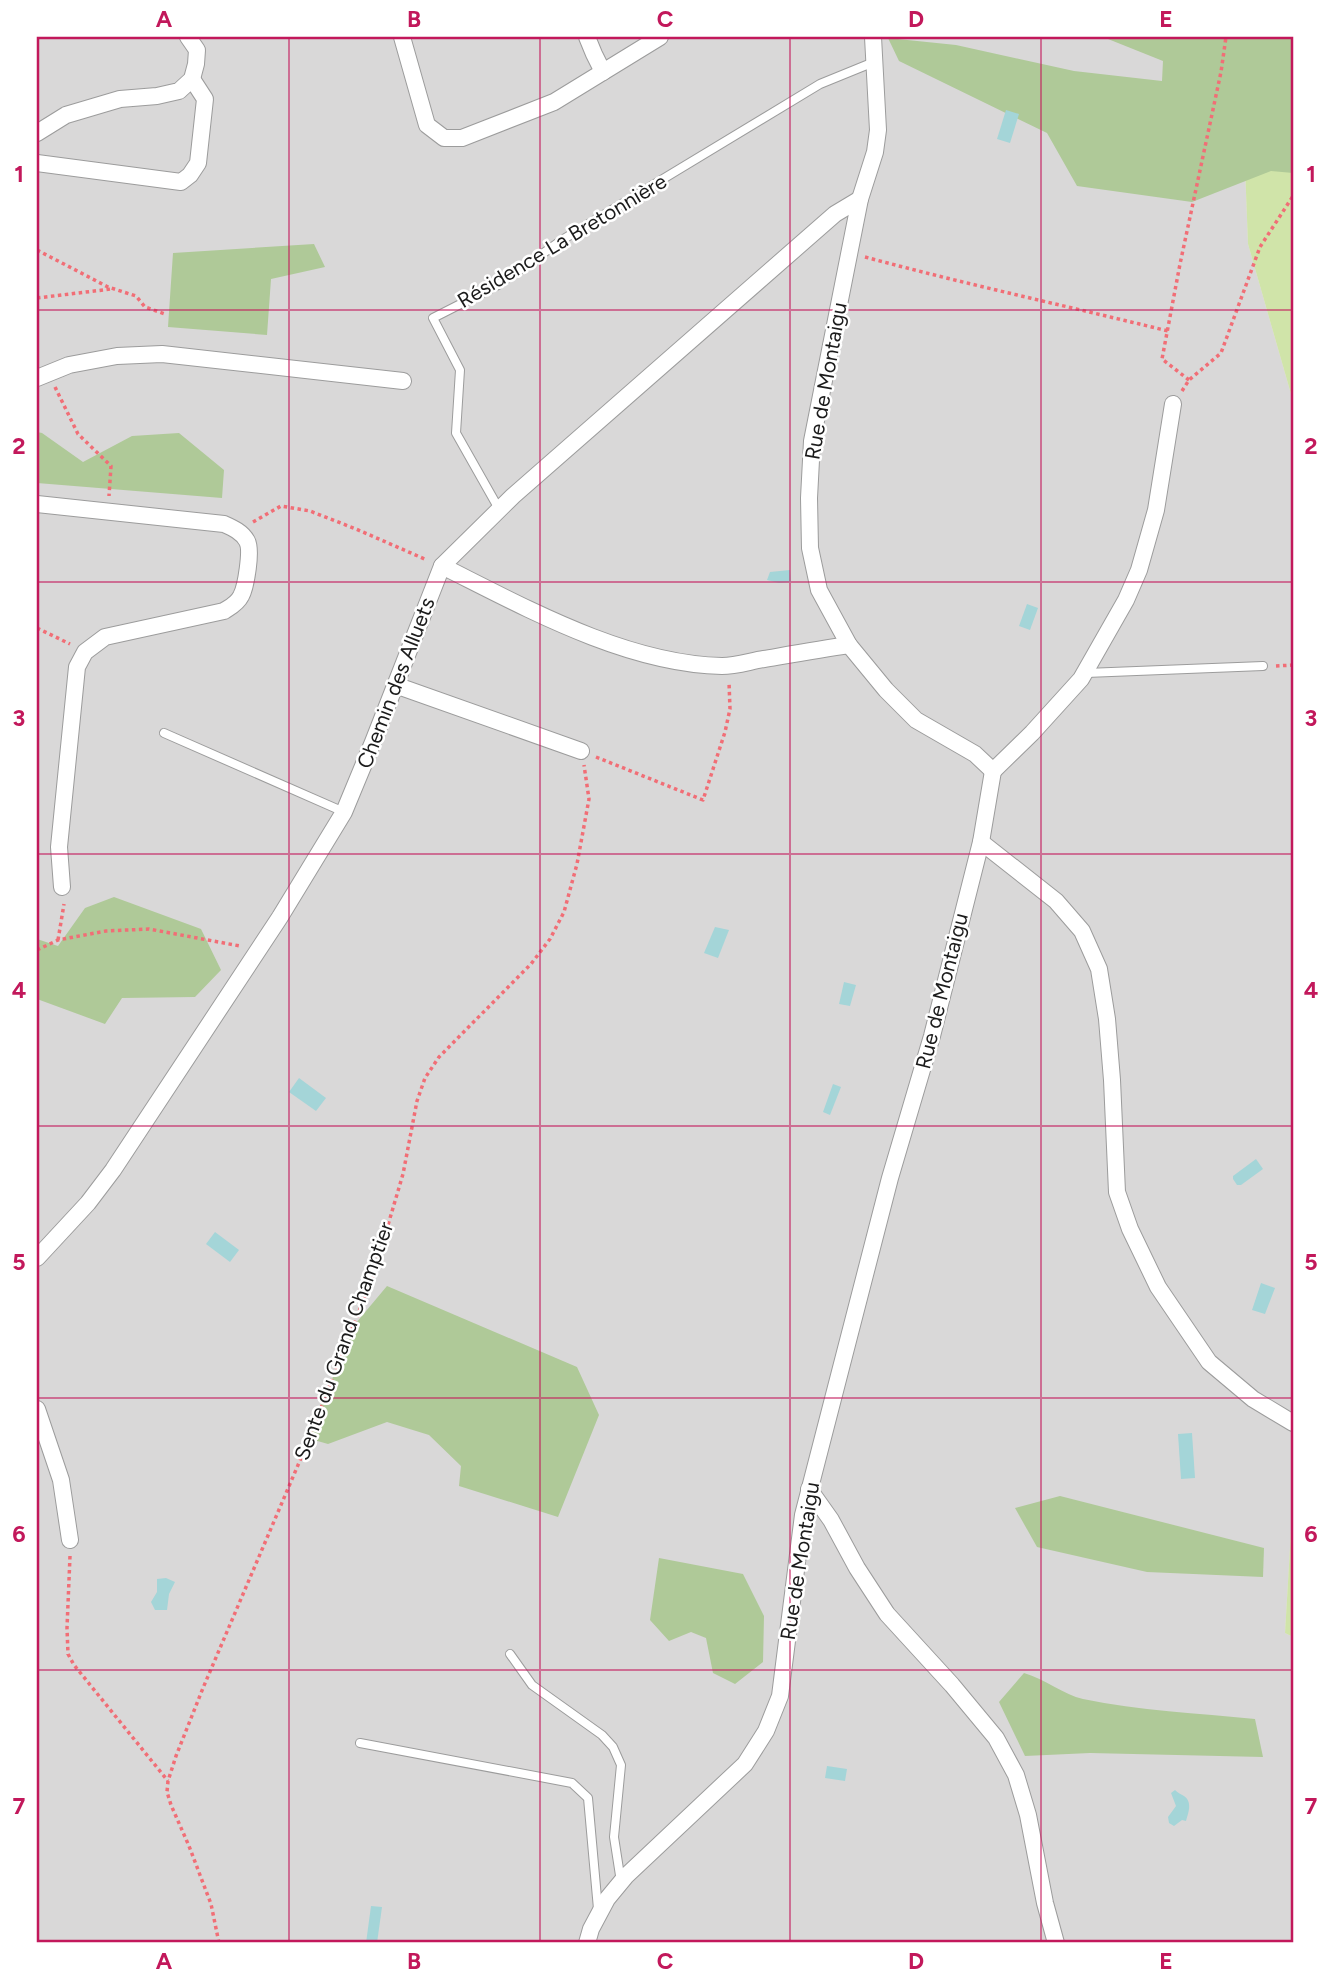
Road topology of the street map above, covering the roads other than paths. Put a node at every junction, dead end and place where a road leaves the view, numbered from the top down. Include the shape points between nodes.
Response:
1 (188, 37) edge
2 (402, 37) edge
3 (587, 37) edge
4 (660, 37) edge
5 (873, 37) edge
6 (874, 62) junction
7 (603, 72) junction
8 (192, 79) junction
9 (37, 133) edge
10 (37, 163) edge
11 (860, 199) junction
12 (43, 375) edge
13 (403, 381) dead end
14 (1172, 404) road end
15 (37, 504) edge
16 (499, 509) junction
17 (442, 566) junction
18 (849, 645) junction
19 (1263, 666) road end
20 (1086, 673) junction
21 (395, 685) junction
22 (164, 733) dead end
23 (581, 751) road end
24 (993, 771) junction
25 (344, 812) junction
26 (981, 842) junction
27 (61, 887) road end
28 (37, 1258) edge
29 (37, 1409) edge
30 (1293, 1423) edge
31 (809, 1489) junction
32 (70, 1540) road end
33 (510, 1654) dead end
34 (360, 1743) dead end
35 (621, 1882) junction
36 (598, 1915) junction
37 (587, 1943) edge
38 (1056, 1943) edge

1 - 8 street via 197,50
2 - 7 street via 427,125 444,138 462,138 554,102
3 - 7 street
4 - 7 street
5 - 6 street, Rue de Montaigu
6 - 11 street, Rue de Montaigu via 878,130
6 - 16 lane, Résidence La Bretonnière via 820,84 562,240 498,285 433,318 460,370 456,433
8 - 9 street via 179,91 120,99 66,115
8 - 10 street via 205,99 198,163 181,182
11 - 16 street, Chemin des Alluets via 835,214
11 - 18 street, Rue de Montaigu via 812,441 809,498 810,548 819,590
12 - 13 street via 117,356 162,354
14 - 20 street via 1156,510 1139,570
15 - 27 street via 224,524 239,531 250,550 241,596 233,606 105,637 85,652 77,667 59,847
16 - 17 street, Chemin des Alluets
17 - 18 street via 584,634 681,662 724,666
17 - 21 street, Chemin des Alluets
18 - 24 street, Rue de Montaigu via 916,720 975,754
19 - 20 lane
20 - 24 street
21 - 23 street
21 - 25 street, Chemin des Alluets
22 - 25 lane
24 - 26 street, Rue de Montaigu
25 - 28 street, Chemin des Alluets via 113,1170
26 - 30 street via 1056,901 1082,931 1098,970 1107,1019 1117,1192 1158,1287 1209,1362 1252,1399
26 - 31 street, Rue de Montaigu
29 - 32 street via 61,1480
31 - 35 street, Rue de Montaigu via 779,1696 766,1731 745,1764
31 - 38 street via 887,1614 996,1738 1016,1774
33 - 35 lane via 532,1685 614,1747 621,1765 614,1836
34 - 36 lane via 572,1783 588,1798
35 - 36 street, Rue de Montaigu
36 - 37 street, Rue de Montaigu

